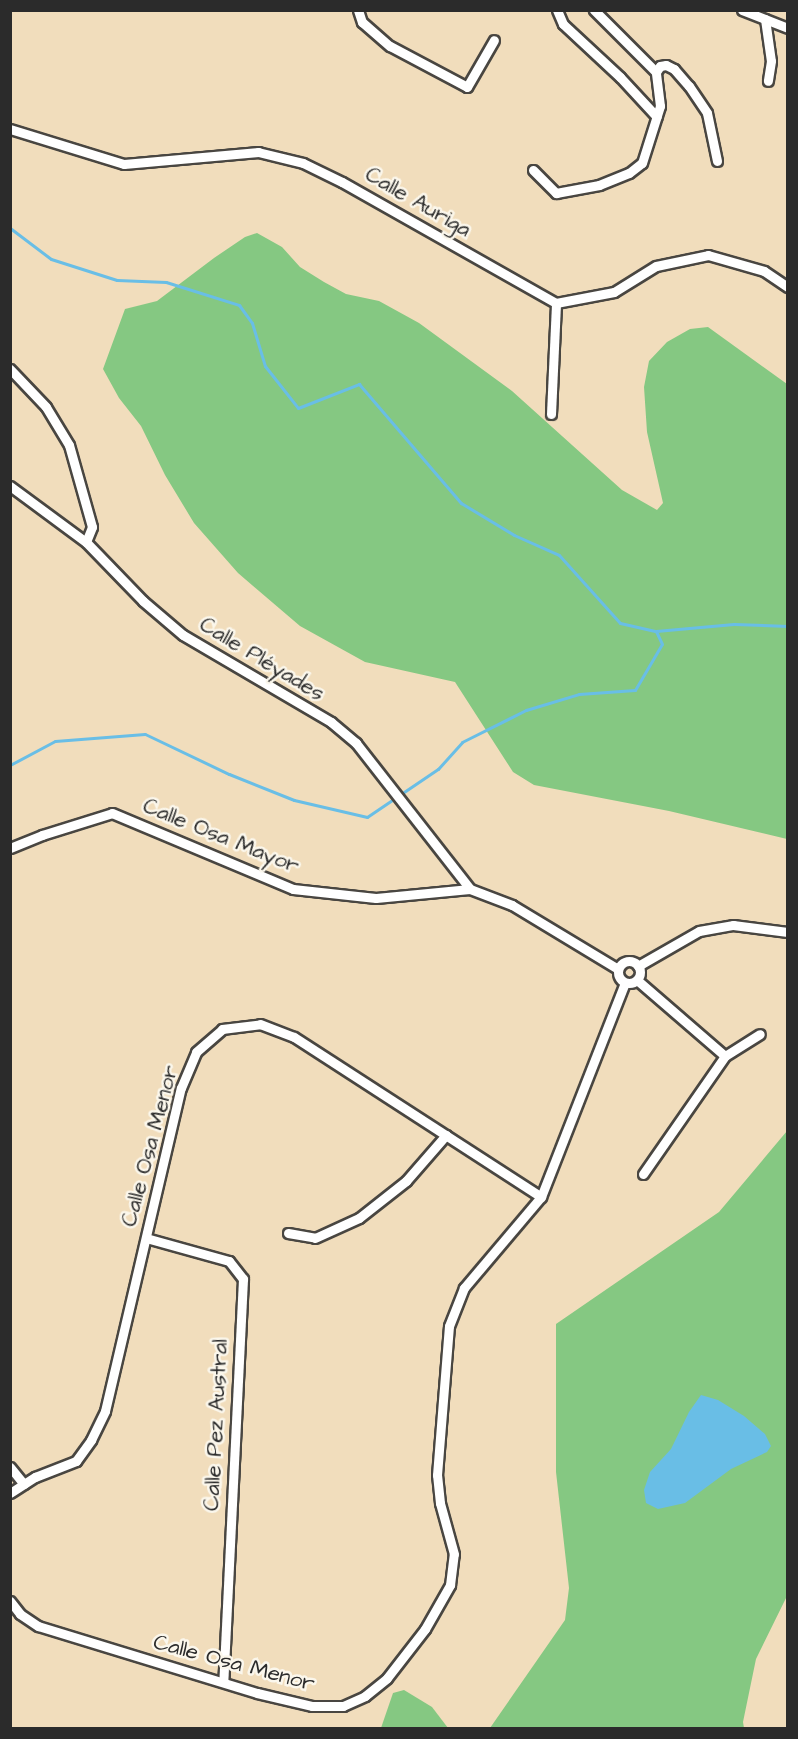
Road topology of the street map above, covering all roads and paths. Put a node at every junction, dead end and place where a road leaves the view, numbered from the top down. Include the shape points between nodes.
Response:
1 (358, 10) edge
2 (557, 10) edge
3 (594, 10) edge
4 (742, 10) edge
5 (765, 19) junction
6 (788, 28) edge
7 (494, 40) dead end
8 (656, 72) junction
9 (768, 81) dead end
10 (657, 117) junction
11 (10, 129) edge
12 (717, 161) dead end
13 (533, 170) dead end
14 (788, 287) edge
15 (556, 303) junction
16 (10, 369) edge
17 (551, 414) dead end
18 (10, 486) edge
19 (86, 542) junction
20 (10, 848) edge
21 (470, 889) junction
22 (788, 932) edge
23 (638, 966) junction
24 (618, 969) junction
25 (637, 980) junction
26 (625, 983) junction
27 (760, 1034) dead end
28 (725, 1056) junction
29 (446, 1136) junction
30 (643, 1174) dead end
31 (541, 1197) junction
32 (288, 1233) dead end
33 (146, 1238) junction
34 (10, 1467) edge
35 (24, 1484) junction
36 (10, 1493) edge
37 (10, 1601) edge
38 (223, 1682) junction

1 - 7 street via 367,27 390,46 467,87
2 - 10 street via 563,24 621,77
3 - 8 street
4 - 5 street
5 - 6 street
5 - 9 street via 771,61
8 - 10 street via 660,106
8 - 12 street via 666,65 689,86 707,113
10 - 13 street via 642,163 629,173 599,185 556,193
11 - 15 street, Calle Auriga via 124,164 258,152 303,163
14 - 15 street via 764,271 708,255 656,266 614,292
15 - 17 street
16 - 19 street via 46,407 69,445 92,527
18 - 19 street, Calle Pléyades
19 - 21 street, Calle Pléyades via 143,601 183,635 331,722 356,743
20 - 21 street, Calle Osa Mayor via 112,813 293,889 376,898
21 - 24 street, Calle Osa Mayor via 512,905
22 - 23 street via 733,925 699,932
23 - 24 street via 630,961 620,964
23 - 25 street
24 - 26 street via 619,978
25 - 26 street
25 - 28 street
26 - 31 street, Calle Osa Menor
27 - 28 street
28 - 30 street
29 - 31 street, Calle Osa Menor
29 - 32 street via 406,1181 359,1218 315,1238
29 - 33 street, Calle Osa Menor via 294,1037 260,1024 222,1029 196,1052 181,1088
31 - 38 street, Calle Osa Menor via 464,1288 449,1326 436,1475 454,1554 450,1585 424,1629 387,1678 365,1696 343,1706 312,1706
33 - 35 street, Calle Osa Menor via 105,1411 76,1461
33 - 38 street, Calle Pez Austral via 229,1261 243,1279
34 - 35 street
35 - 36 street, Calle Osa Menor
37 - 38 street, Calle Osa Menor via 20,1614 38,1626

